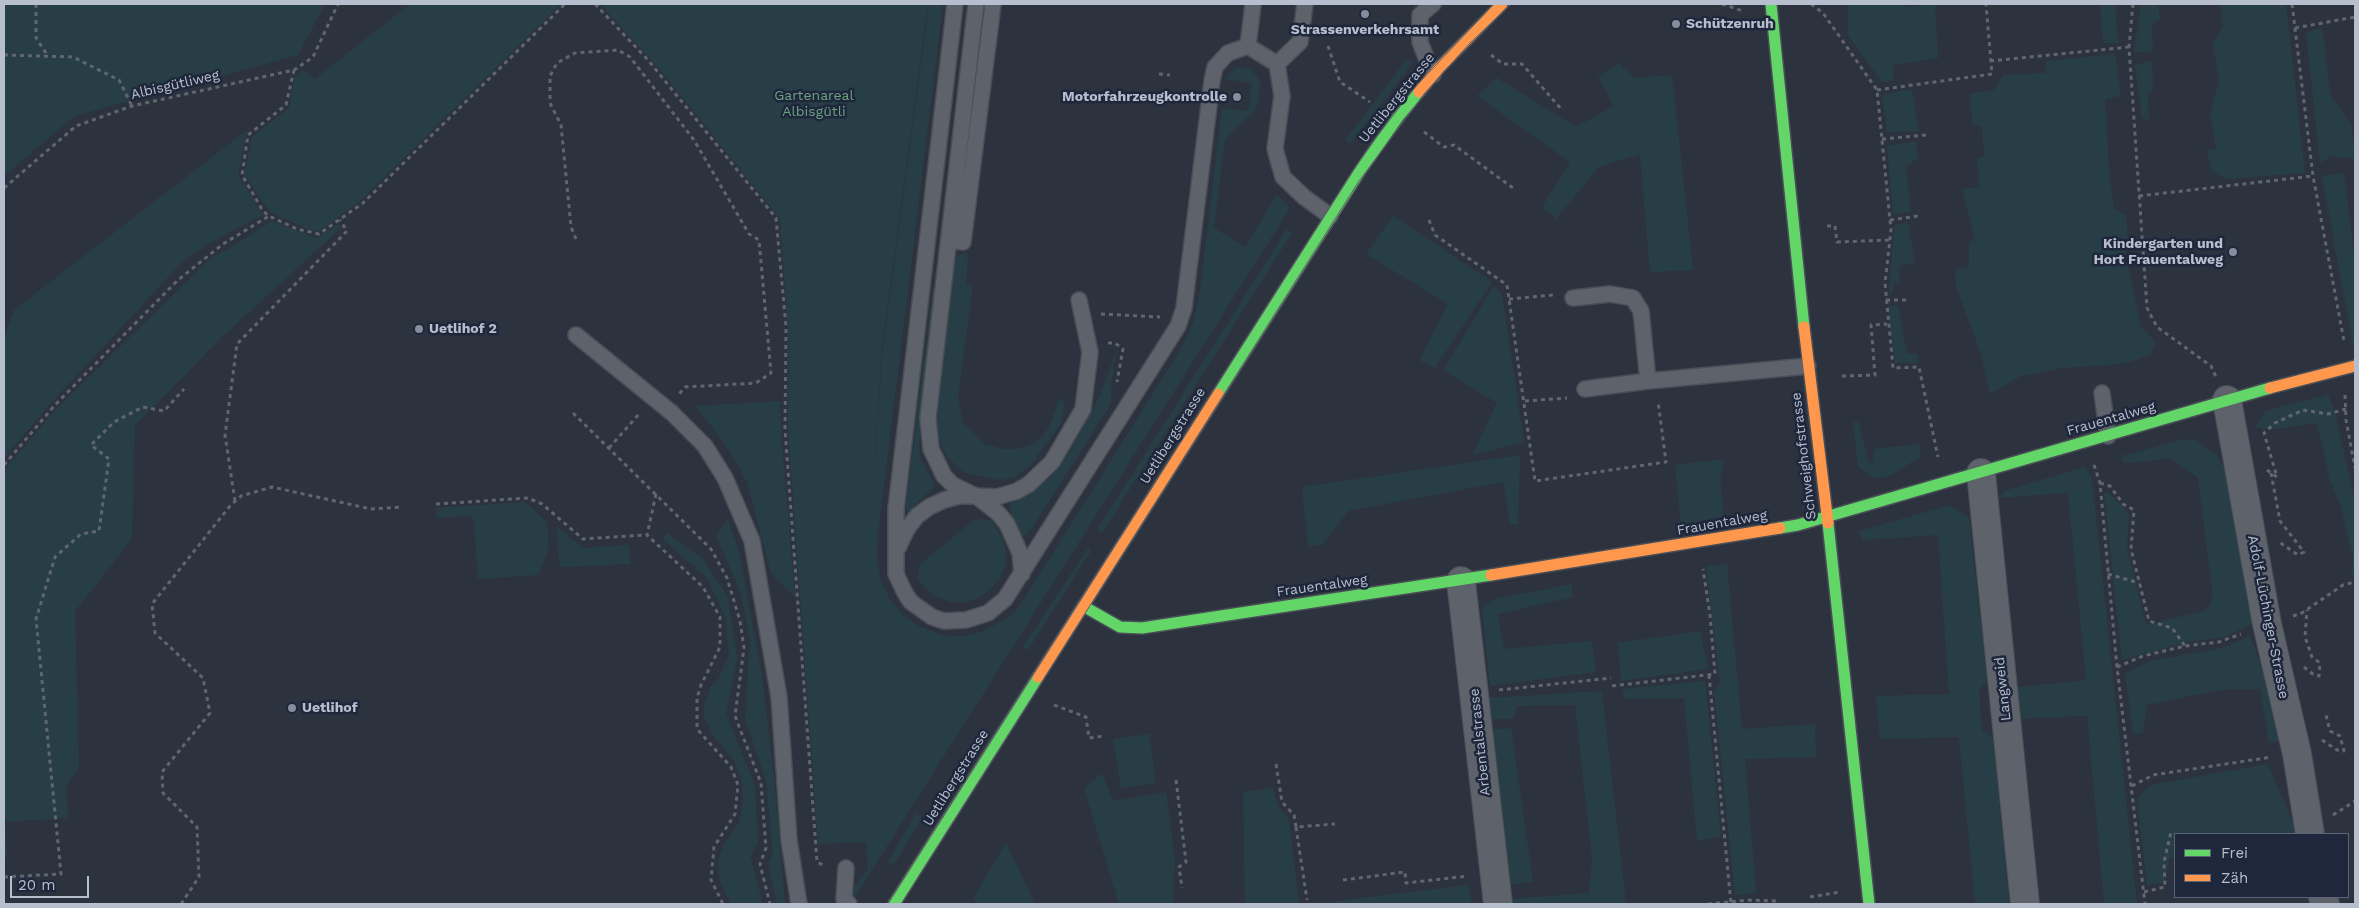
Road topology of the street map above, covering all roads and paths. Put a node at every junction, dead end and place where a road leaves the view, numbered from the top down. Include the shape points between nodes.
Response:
1 (36, 4) edge
2 (338, 4) edge
3 (565, 4) edge
4 (595, 4) edge
5 (955, 4) edge
6 (976, 4) edge
7 (993, 4) edge
8 (1254, 4) edge
9 (1305, 4) edge
10 (1433, 4) edge
11 (1480, 4) edge
12 (1722, 4) edge
13 (1771, 4) edge
14 (1811, 4) edge
15 (1986, 4) edge
16 (2133, 4) edge
17 (2292, 4) edge
18 (1499, 7) edge
19 (1743, 11) dead end
20 (2355, 17) edge
21 (2295, 28) junction
22 (1248, 46) junction
23 (1328, 46) dead end
24 (2128, 47) junction
25 (4, 54) edge
26 (1491, 55) dead end
27 (49, 56) junction
28 (1990, 61) junction
29 (1277, 64) junction
30 (294, 70) junction
31 (1159, 74) dead end
32 (1170, 75) dead end
33 (1433, 75) junction
34 (1877, 90) junction
35 (1370, 102) dead end
36 (132, 106) junction
37 (1562, 110) dead end
38 (1424, 132) dead end
39 (1926, 135) dead end
40 (1882, 139) junction
41 (2313, 176) junction
42 (4, 188) edge
43 (1513, 188) dead end
44 (2139, 196) junction
45 (269, 216) junction
46 (1330, 216) junction
47 (1918, 216) dead end
48 (340, 220) junction
49 (1429, 220) dead end
50 (1890, 220) junction
51 (1827, 226) dead end
52 (576, 239) dead end
53 (949, 240) junction
54 (1890, 240) junction
55 (1573, 298) joint
56 (1509, 299) junction
57 (1886, 300) junction
58 (1908, 300) dead end
59 (1080, 306) joint
60 (1181, 318) junction
61 (1887, 324) junction
62 (576, 335) dead end
63 (1089, 345) junction
64 (1808, 366) junction
65 (2350, 367) edge
66 (1842, 376) dead end
67 (1652, 381) junction
68 (184, 389) dead end
69 (1585, 389) joint
70 (2102, 393) dead end
71 (654, 398) junction
72 (2228, 400) junction
73 (1525, 401) junction
74 (1126, 409) junction
75 (2346, 409) junction
76 (573, 412) dead end
77 (2108, 436) junction
78 (609, 448) junction
79 (2354, 456) edge
80 (2092, 458) dead end
81 (1939, 460) dead end
82 (4, 465) edge
83 (2259, 465) dead end
84 (2355, 468) edge
85 (1981, 473) junction
86 (2271, 473) junction
87 (2100, 483) junction
88 (656, 493) junction
89 (976, 496) junction
90 (235, 501) junction
91 (436, 504) dead end
92 (402, 507) dead end
93 (1826, 518) junction
94 (648, 535) junction
95 (2275, 542) dead end
96 (896, 553) junction
97 (1702, 567) dead end
98 (1022, 574) junction
99 (2108, 574) junction
100 (1461, 581) junction
101 (2355, 582) edge
102 (2140, 584) junction
103 (1083, 606) junction
104 (2307, 610) junction
105 (2288, 617) dead end
106 (2244, 633) dead end
107 (2185, 646) junction
108 (2301, 666) dead end
109 (2117, 667) junction
110 (1709, 675) junction
111 (1611, 678) dead end
112 (1612, 686) dead end
113 (1496, 690) dead end
114 (1054, 705) dead end
115 (2326, 715) dead end
116 (1104, 736) dead end
117 (2318, 739) dead end
118 (2276, 757) dead end
119 (1276, 764) dead end
120 (1176, 780) dead end
121 (2132, 786) junction
122 (2355, 801) edge
123 (1335, 824) dead end
124 (2320, 826) edge
125 (1296, 827) junction
126 (2171, 832) dead end
127 (845, 872) joint
128 (4, 876) edge
129 (1470, 876) dead end
130 (1343, 880) dead end
131 (1182, 888) dead end
132 (1840, 892) dead end
133 (2144, 892) junction
134 (1810, 897) dead end
135 (1307, 900) dead end
136 (1778, 901) dead end
137 (1731, 903) edge
138 (181, 904) edge
139 (723, 904) edge
140 (770, 904) edge
141 (800, 904) edge
142 (849, 904) edge
143 (894, 904) edge
144 (1498, 904) edge
145 (1708, 904) edge
146 (1869, 904) edge
147 (2025, 904) edge
148 (2145, 904) edge

1 - 27 path via 36,38
2 - 30 path, Albisgütliweg via 313,56
3 - 48 path via 363,203
4 - 127 path via 648,60 776,218 786,327 786,440 817,862
5 - 96 lane via 897,499
6 - 53 lane
7 - 53 lane via 963,242
8 - 22 lane
9 - 29 lane via 1300,42
10 - 33 lane via 1420,15 1420,42
11 - 18 lane
12 - 19 path
13 - 64 main road, Schweighofstrasse
14 - 34 path via 1823,13
15 - 28 path
16 - 24 path
17 - 21 path
18 - 33 main road, Uetlibergstrasse
20 - 21 path
21 - 41 path
22 - 29 lane
22 - 60 lane via 1228,53 1215,67
23 - 35 path via 1340,82
24 - 28 path
24 - 44 path
25 - 27 path
26 - 37 path via 1503,64 1522,64
27 - 36 path via 73,57 119,80
28 - 34 path via 1992,74
29 - 46 lane via 1282,96 1276,150 1283,176
30 - 36 path, Albisgütliweg
30 - 45 path via 286,104 248,135 242,175
31 - 32 path
33 - 46 main road, Uetlibergstrasse via 1376,146
34 - 40 path
36 - 42 path, Albisgütliweg via 76,126
38 - 43 path via 1444,147 1454,145
39 - 40 path
40 - 50 path
41 - 44 path
41 - 65 path
44 - 72 path via 2147,308 2158,327 2210,366
45 - 48 path via 313,234 319,234
45 - 82 path via 223,244 178,280 55,405
46 - 103 main road, Uetlibergstrasse
47 - 50 path
48 - 90 path via 347,231 236,344 224,434
49 - 56 path via 1435,235 1507,285
50 - 54 path
51 - 54 path via 1835,226 1837,242
52 - 71 path via 571,227 561,125 550,102 550,76 557,63 574,53 618,50 630,57 694,140 749,234 759,240 771,373 756,383 685,387 676,396
53 - 89 lane via 928,433 931,449 944,476 953,485
54 - 57 path
55 - 56 path via 1564,294
55 - 67 lane via 1610,294 1633,298 1641,310
56 - 73 path
57 - 58 path
57 - 61 path
59 - 60 path
59 - 63 lane
60 - 74 lane
61 - 66 path via 1871,325 1875,375
61 - 81 path via 1893,368 1919,367
62 - 71 lane
63 - 74 path via 1115,343 1124,349 1113,398
63 - 89 lane via 1084,409 1052,462 1017,491 997,497
64 - 67 lane
64 - 93 main road, Schweighofstrasse
65 - 72 main road, Frauentalweg
65 - 75 path
67 - 69 lane
67 - 73 path via 1666,462 1535,481
68 - 128 path via 164,410 143,407 114,422 91,445 109,459 99,531 81,534 55,557 36,619 61,874
69 - 73 path via 1577,397
70 - 77 lane
71 - 78 path
71 - 141 lane via 690,428 711,454 752,541 779,697 789,840
72 - 77 main road, Frauentalweg
72 - 124 street, Adolf-Lüchinger-Strasse via 2267,624 2297,754
74 - 98 lane
75 - 79 path
75 - 86 path via 2328,414 2302,410 2275,423 2264,433 2277,477
76 - 78 path
77 - 85 main road, Frauentalweg
78 - 88 path
79 - 84 path
80 - 87 path
83 - 86 path
85 - 93 main road, Frauentalweg
85 - 147 street, Langweid
86 - 95 path via 2280,521 2304,552 2298,555 2282,543
87 - 99 path
87 - 102 path via 2110,486 2123,504 2134,510 2131,549
88 - 94 path
88 - 140 path via 712,549 727,578 740,621 744,648 735,716 761,783 766,848 760,864
89 - 96 lane via 959,496 929,507 917,516
89 - 98 lane via 1007,524 1020,554
90 - 92 path via 241,496 272,487 371,509
90 - 138 path via 152,604 155,633 203,678 210,713 162,772 163,793 197,827 199,877
91 - 94 path via 528,498 542,504 583,539
93 - 100 main road, Frauentalweg
93 - 146 main road, Schweighofstrasse
94 - 139 path via 703,587 720,617 720,647 701,685 697,729 731,767 738,785 735,814 714,847 711,880
96 - 98 lane via 896,574 905,593 921,610 944,621 966,620 988,613 1005,599
97 - 110 path via 1715,674
99 - 102 path
99 - 109 path
100 - 103 main road, Frauentalweg via 1142,628 1120,627
100 - 144 street, Arbentalstrasse
101 - 104 path via 2343,585
102 - 107 path via 2149,621 2172,628
103 - 143 main road, Uetlibergstrasse
104 - 105 path
104 - 108 path via 2305,636 2312,657 2320,663 2320,676 2314,676 2308,668
106 - 107 path via 2219,642
107 - 109 path via 2143,656
109 - 121 path
110 - 112 path
110 - 137 path
111 - 113 path
114 - 116 path via 1086,717 1089,738
115 - 117 path via 2330,732 2340,736 2344,750 2337,750
118 - 121 path via 2153,775
119 - 125 path via 1282,802 1294,815
120 - 131 path via 1186,862 1179,867
121 - 133 path
122 - 124 path
123 - 125 path
125 - 135 path
126 - 133 path via 2164,862 2166,887
127 - 142 lane via 844,899
129 - 130 path via 1406,883 1405,872
132 - 134 path
133 - 148 path
136 - 137 path
137 - 145 path

